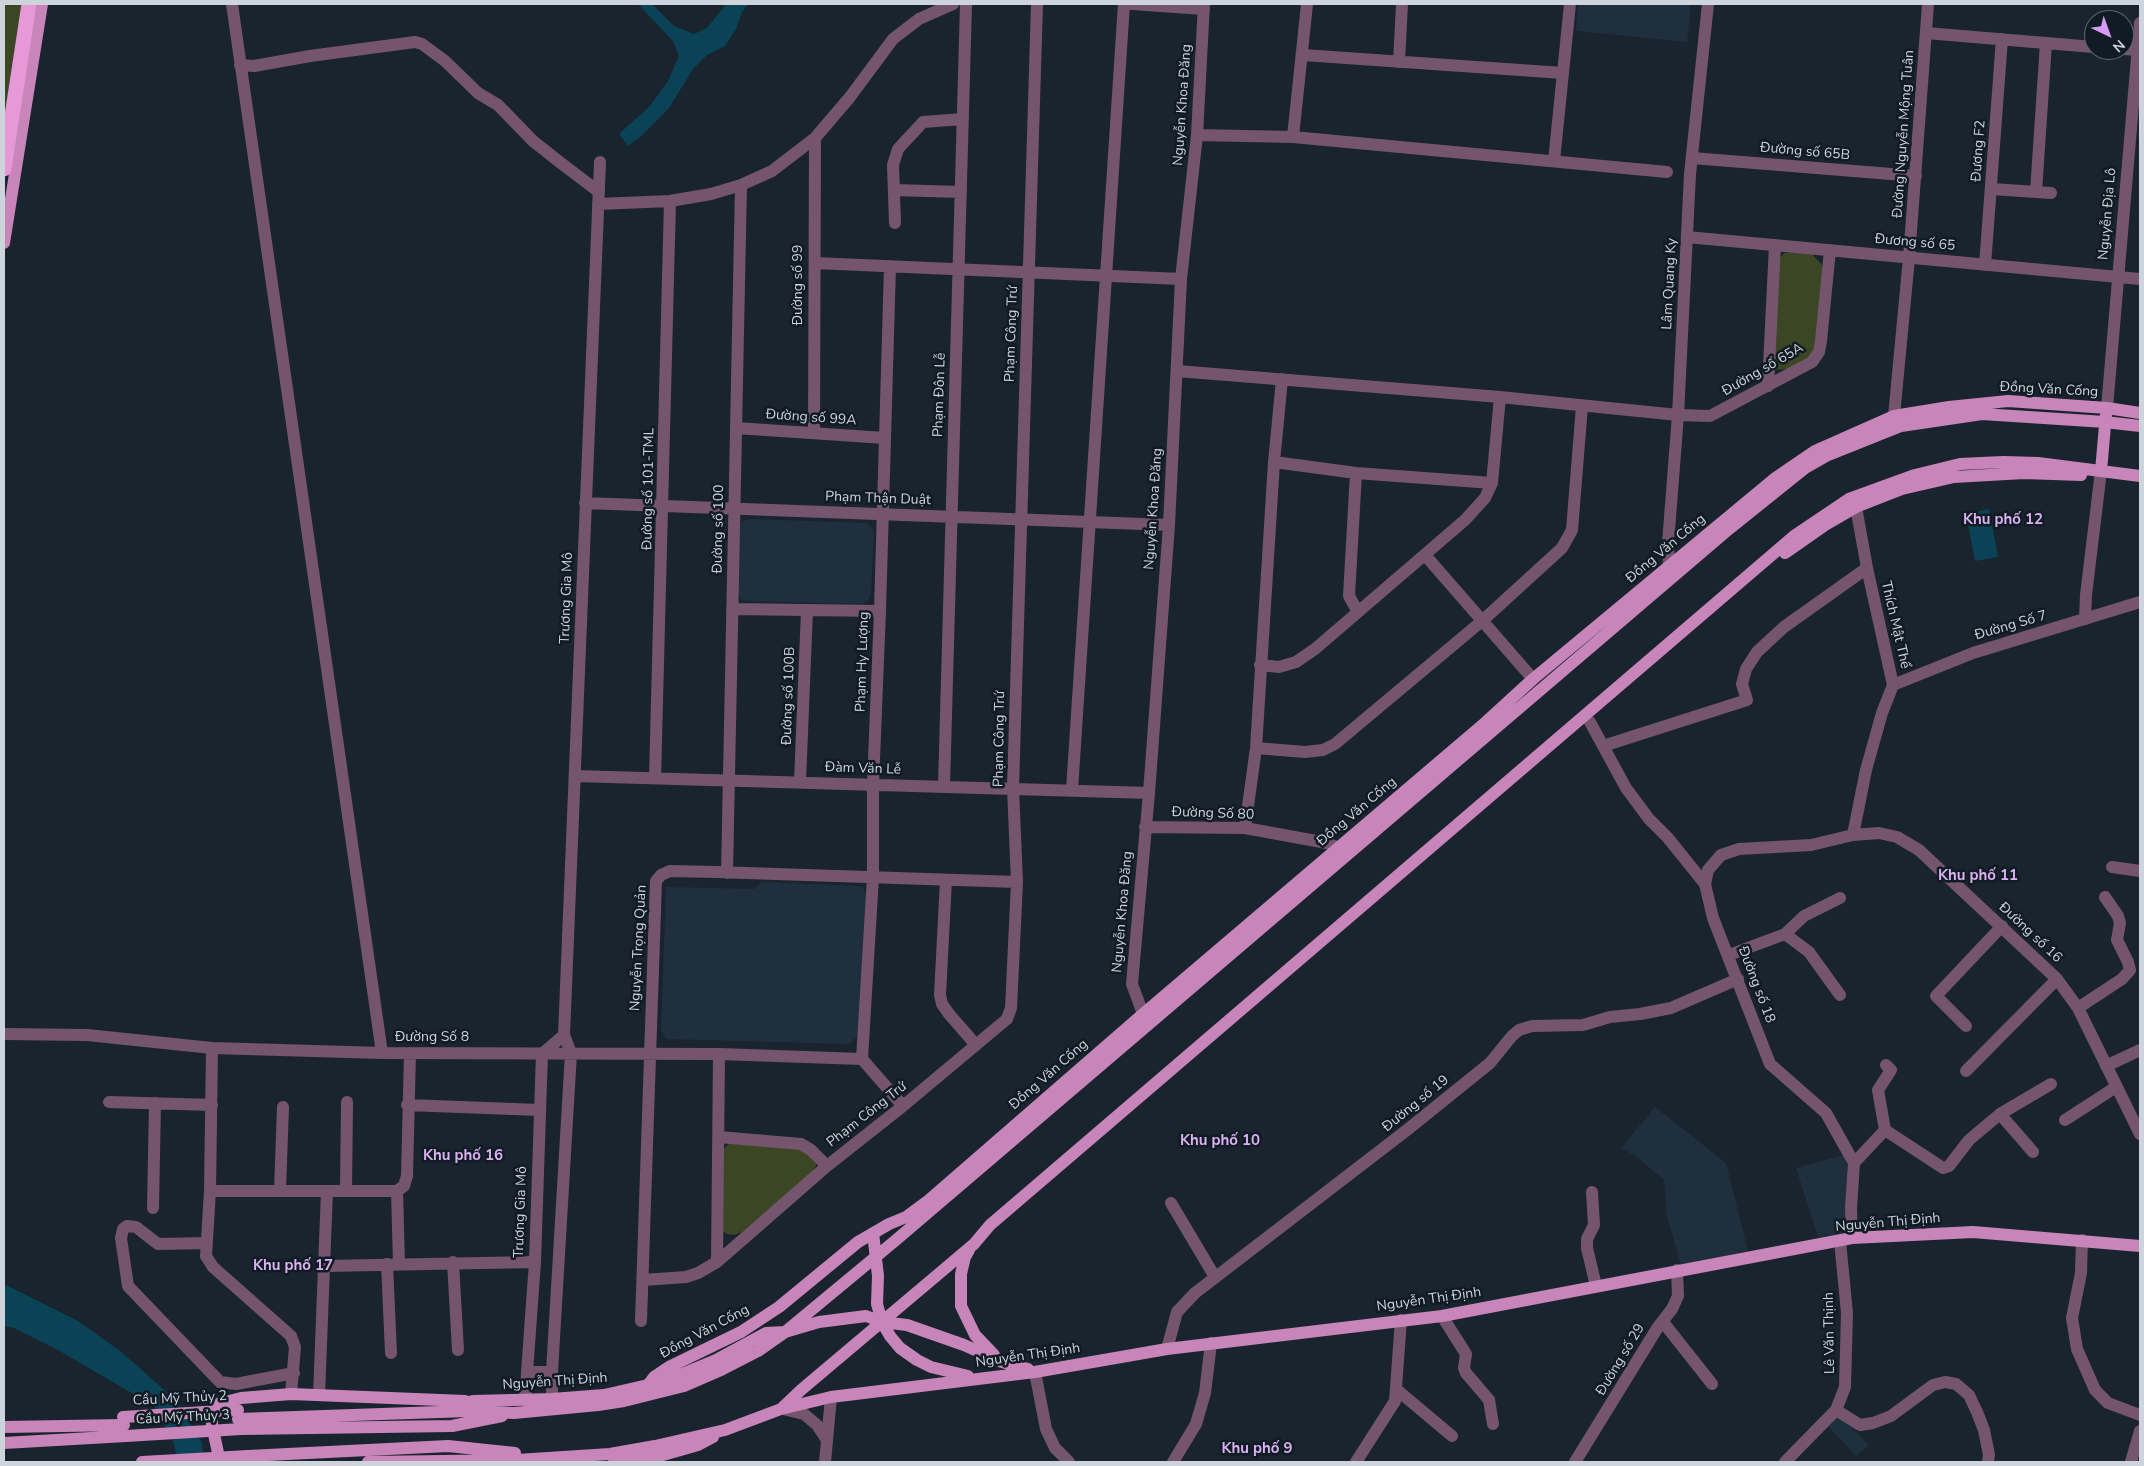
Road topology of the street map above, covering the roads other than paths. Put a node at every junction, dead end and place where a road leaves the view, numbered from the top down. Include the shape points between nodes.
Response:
1 (29, 4) edge
2 (42, 4) edge
3 (232, 4) edge
4 (953, 4) edge
5 (966, 4) edge
6 (1037, 4) edge
7 (1124, 4) edge
8 (1132, 4) edge
9 (1307, 4) edge
10 (1402, 4) edge
11 (1570, 4) edge
12 (1708, 4) edge
13 (1928, 4) edge
14 (1204, 6) edge
15 (2140, 23) edge
16 (1926, 34) junction
17 (2002, 40) junction
18 (2046, 43) junction
19 (2084, 46) edge
20 (2134, 50) edge
21 (2138, 50) junction
22 (1303, 55) junction
23 (1399, 62) junction
24 (240, 64) junction
25 (1563, 73) junction
26 (963, 119) junction
27 (1197, 135) junction
28 (1293, 137) junction
29 (815, 138) junction
30 (1692, 158) junction
31 (1554, 161) junction
32 (600, 162) dead end
33 (4, 169) edge
34 (1667, 172) dead end
35 (1916, 176) junction
36 (741, 185) junction
37 (1992, 189) junction
38 (894, 190) junction
39 (961, 192) junction
40 (2036, 192) junction
41 (2051, 193) dead end
42 (599, 198) junction
43 (670, 201) junction
44 (895, 223) dead end
45 (1687, 237) junction
46 (4, 243) edge
47 (1775, 245) junction
48 (1830, 250) junction
49 (1909, 258) junction
50 (814, 263) junction
51 (1985, 265) junction
52 (890, 266) junction
53 (958, 269) junction
54 (1029, 272) junction
55 (1106, 276) junction
56 (2117, 277) junction
57 (1181, 279) junction
58 (2140, 279) edge
59 (1177, 371) junction
60 (1282, 379) junction
61 (1768, 386) junction
62 (1500, 396) junction
63 (1582, 406) junction
64 (2107, 408) junction
65 (2140, 413) edge
66 (1678, 415) junction
67 (1894, 416) junction
68 (2105, 422) junction
69 (2140, 426) edge
70 (736, 428) junction
71 (814, 433) junction
72 (885, 438) junction
73 (1274, 462) junction
74 (2101, 471) junction
75 (1356, 473) junction
76 (2140, 476) edge
77 (1492, 483) junction
78 (586, 502) junction
79 (664, 505) junction
80 (1856, 507) junction
81 (734, 508) junction
82 (883, 514) junction
83 (952, 517) junction
84 (1021, 520) junction
85 (1090, 522) junction
86 (1169, 525) junction
87 (1425, 555) junction
88 (1867, 568) junction
89 (1671, 572) junction
90 (2140, 602) edge
91 (732, 609) junction
92 (807, 610) junction
93 (880, 611) junction
94 (1358, 612) junction
95 (2085, 619) junction
96 (1482, 621) junction
97 (1260, 665) junction
98 (1533, 679) junction
99 (1893, 685) junction
100 (1590, 722) junction
101 (1603, 746) junction
102 (1256, 748) junction
103 (575, 776) junction
104 (656, 778) junction
105 (729, 780) junction
106 (800, 782) junction
107 (873, 784) junction
108 (944, 786) junction
109 (1013, 788) junction
110 (1072, 790) junction
111 (1149, 793) junction
112 (1145, 827) junction
113 (1245, 828) junction
114 (1853, 835) junction
115 (1345, 850) junction
116 (2112, 867) dead end
117 (2140, 871) edge
118 (727, 873) junction
119 (873, 877) junction
120 (946, 880) junction
121 (1017, 882) junction
122 (1704, 884) junction
123 (2105, 897) dead end
124 (1840, 898) dead end
125 (2002, 926) junction
126 (1785, 934) junction
127 (1313, 955) junction
128 (1728, 955) junction
129 (1738, 979) junction
130 (2057, 979) junction
131 (1840, 995) dead end
132 (2078, 1008) junction
133 (1142, 1014) junction
134 (1966, 1026) dead end
135 (4, 1034) edge
136 (564, 1035) junction
137 (976, 1045) junction
138 (212, 1048) junction
139 (2140, 1050) edge
140 (382, 1053) junction
141 (410, 1053) junction
142 (571, 1053) junction
143 (542, 1054) junction
144 (649, 1054) junction
145 (719, 1054) junction
146 (862, 1059) junction
147 (1886, 1065) dead end
148 (2106, 1066) junction
149 (1966, 1071) dead end
150 (2051, 1084) dead end
151 (2116, 1087) junction
152 (110, 1102) dead end
153 (347, 1102) dead end
154 (155, 1103) junction
155 (212, 1104) junction
156 (407, 1105) junction
157 (904, 1106) junction
158 (283, 1107) dead end
159 (539, 1110) junction
160 (2000, 1114) junction
161 (2065, 1120) dead end
162 (1885, 1130) junction
163 (2140, 1134) edge
164 (719, 1137) junction
165 (2033, 1152) dead end
166 (1854, 1163) junction
167 (827, 1166) junction
168 (210, 1191) junction
169 (280, 1191) junction
170 (327, 1191) junction
171 (346, 1191) junction
172 (397, 1191) junction
173 (1592, 1192) dead end
174 (932, 1203) junction
175 (1171, 1203) dead end
176 (153, 1208) dead end
177 (906, 1217) junction
178 (873, 1233) junction
179 (979, 1239) junction
180 (1846, 1239) junction
181 (896, 1240) junction
182 (2082, 1240) junction
183 (206, 1243) junction
184 (2140, 1246) edge
185 (876, 1256) junction
186 (454, 1262) junction
187 (535, 1262) junction
188 (717, 1262) junction
189 (393, 1264) junction
190 (324, 1266) junction
191 (1677, 1270) junction
192 (878, 1276) junction
193 (1215, 1277) junction
194 (643, 1280) junction
195 (1596, 1286) junction
196 (1442, 1316) junction
197 (1401, 1320) junction
198 (641, 1321) dead end
199 (882, 1322) junction
200 (1663, 1322) junction
201 (785, 1332) junction
202 (1211, 1343) junction
203 (1167, 1349) junction
204 (458, 1350) dead end
205 (391, 1353) dead end
206 (1002, 1362) junction
207 (527, 1372) junction
208 (552, 1372) junction
209 (1035, 1372) junction
210 (294, 1373) junction
211 (975, 1378) junction
212 (1712, 1384) dead end
213 (1396, 1389) junction
214 (649, 1390) junction
215 (291, 1394) junction
216 (319, 1395) junction
217 (831, 1397) junction
218 (473, 1401) junction
219 (552, 1404) junction
220 (453, 1408) junction
221 (521, 1408) junction
222 (781, 1409) junction
223 (1836, 1410) junction
224 (436, 1413) junction
225 (2140, 1415) edge
226 (239, 1420) junction
227 (1493, 1424) dead end
228 (4, 1426) edge
229 (125, 1426) junction
230 (725, 1430) junction
231 (2140, 1431) edge
232 (1452, 1436) dead end
233 (827, 1440) junction
234 (4, 1443) edge
235 (563, 1458) junction
236 (418, 1461) edge
237 (142, 1462) edge
238 (220, 1462) edge
239 (368, 1462) edge
240 (614, 1462) edge
241 (825, 1462) edge
242 (1069, 1462) edge
243 (1173, 1462) edge
244 (1356, 1462) edge
245 (1575, 1462) edge
246 (1785, 1462) edge
247 (1988, 1462) edge
248 (2131, 1462) edge

1 - 33 highway
2 - 46 main road
3 - 24 street
4 - 29 street via 919,19 893,39
5 - 26 street, Phạm Đôn Lễ
6 - 54 street, Phạm Công Trứ
7 - 55 street
8 - 14 street
9 - 22 street
10 - 23 street
11 - 25 street
12 - 30 street, Lâm Quang Ky
13 - 16 street, Đường Nguyễn Mộng Tuân
14 - 27 street, Nguyễn Khoa Đăng
15 - 21 street, Nguyễn Địa Lô
16 - 17 street
16 - 35 street, Đường Nguyễn Mộng Tuân
17 - 18 street
17 - 37 street, Đương F2
18 - 19 street
18 - 40 street
20 - 21 street
21 - 56 street, Nguyễn Địa Lô
22 - 23 street
22 - 28 street
23 - 25 street
24 - 42 street via 254,66 416,42 422,44 478,93 498,105
24 - 140 street
25 - 31 street
26 - 38 street via 924,122 914,132 898,150 893,164
26 - 39 street, Phạm Đôn Lễ
27 - 28 street
27 - 57 street, Nguyễn Khoa Đăng
28 - 31 street
29 - 36 street via 772,170
29 - 50 street, Đường số 99
30 - 35 street, Đường số 65B
30 - 45 street, Lâm Quang Ky
31 - 34 street
32 - 42 street, Trương Gia Mô
35 - 49 street, Đường Nguyễn Mộng Tuân
36 - 43 street
36 - 70 street, Đường số 100
37 - 40 street
37 - 51 street, Đương F2
38 - 39 street
38 - 44 street
39 - 53 street, Phạm Đôn Lễ
40 - 41 street
42 - 43 street
42 - 78 street, Trương Gia Mô
43 - 79 street, Đường số 101-TML
45 - 47 street, Đương số 65
45 - 66 street, Lâm Quang Ky
47 - 48 street, Đương số 65
47 - 61 street
48 - 49 street, Đương số 65
48 - 61 street, Đường số 65A via 1819,352 1812,362
49 - 51 street, Đương số 65
49 - 67 street, Đường Nguyễn Mộng Tuân
50 - 52 street
50 - 71 street, Đường số 99
51 - 56 street, Đương số 65
52 - 53 street
52 - 72 street, Phạm Hy Lượng
53 - 54 street
53 - 83 street, Phạm Đôn Lễ
54 - 55 street
54 - 84 street, Phạm Công Trứ
55 - 57 street
55 - 85 street
56 - 58 street, Đương số 65
56 - 64 street, Nguyễn Địa Lô
57 - 59 street, Nguyễn Khoa Đăng
59 - 60 street, Đường số 65A
59 - 86 street, Nguyễn Khoa Đăng
60 - 62 street, Đường số 65A
60 - 73 street
61 - 66 street, Đường số 65A via 1710,416
62 - 63 street, Đường số 65A
62 - 77 street
63 - 66 street, Đường số 65A
63 - 96 street via 1572,530 1562,548
64 - 65 main road, Đồng Văn Cống
64 - 67 main road, Đồng Văn Cống via 2008,401 1949,406
64 - 68 main road
66 - 89 street, Lâm Quang Ky via 1670,514
67 - 89 main road, Đồng Văn Cống via 1815,451 1774,479
68 - 69 main road, Đồng Văn Cống
68 - 74 main road
68 - 89 main road, Đồng Văn Cống via 1982,414 1901,426 1826,456 1805,468
70 - 71 street, Đường số 99A
70 - 81 street, Đường số 100
71 - 72 street, Đường số 99A
72 - 82 street, Phạm Hy Lượng
73 - 75 street
73 - 97 street
74 - 76 main road
74 - 80 main road via 2079,475 2024,472 1954,477 1902,489
74 - 95 street
74 - 127 main road via 2038,463 1960,464 1915,475 1850,499 1794,536
75 - 77 street
75 - 94 street via 1350,596
77 - 87 street via 1485,498
78 - 79 street, Phạm Thận Duật
78 - 103 street, Trương Gia Mô
79 - 81 street, Phạm Thận Duật
79 - 104 street, Đường số 101-TML
80 - 88 street, Thích Mật Thể
80 - 100 main road via 1785,554
81 - 82 street, Phạm Thận Duật
81 - 91 street, Đường số 100
82 - 83 street, Phạm Thận Duật
82 - 93 street, Phạm Hy Lượng
83 - 84 street, Phạm Thận Duật
83 - 108 street, Phạm Đôn Lễ
84 - 85 street, Phạm Thận Duật
84 - 109 street, Phạm Công Trứ
85 - 86 street, Phạm Thận Duật
85 - 110 street
86 - 111 street, Nguyễn Khoa Đăng
87 - 94 street
87 - 96 street
88 - 99 street, Thích Mật Thể
88 - 101 street via 1784,627 1757,652 1746,669 1742,684 1747,700
89 - 98 main road, Đồng Văn Cống
89 - 115 main road, Đồng Văn Cống
90 - 95 street, Đường Số 7
91 - 92 street
91 - 105 street, Đường số 100
92 - 93 street
92 - 106 street, Đường số 100B
93 - 107 street, Phạm Hy Lượng
94 - 97 street via 1296,662 1279,667
95 - 99 street, Đường Số 7 via 1973,653
96 - 98 street
96 - 102 street via 1335,744 1323,750 1305,752
97 - 102 street
98 - 115 main road, Đồng Văn Cống
99 - 114 street, Thích Mật Thể via 1866,770
100 - 101 street, Đường số 18
100 - 127 main road
101 - 122 street, Đường số 18 via 1626,788 1649,820 1668,838
102 - 113 street
103 - 104 street, Đàm Văn Lễ
103 - 136 street, Trương Gia Mô
104 - 105 street, Đàm Văn Lễ
105 - 106 street, Đàm Văn Lễ
105 - 118 street, Đường số 100
106 - 107 street, Đàm Văn Lễ
107 - 108 street, Đàm Văn Lễ
107 - 119 street, Phạm Hy Lượng
108 - 109 street, Đàm Văn Lễ
109 - 110 street, Đàm Văn Lễ
109 - 121 street, Phạm Công Trứ
110 - 111 street, Đàm Văn Lễ
111 - 112 street, Nguyễn Khoa Đăng
112 - 113 street, Đường Số 80
112 - 133 street, Nguyễn Khoa Đăng via 1132,984
113 - 115 street, Đường Số 80 via 1327,843
114 - 122 street, Đường số 16 via 1811,845 1739,849 1721,855 1708,870
114 - 125 street, Đường số 16 via 1879,833 1897,837 1919,850
115 - 133 main road, Đồng Văn Cống
115 - 174 main road, Đồng Văn Cống
116 - 117 street
118 - 119 street, Nguyễn Trọng Quản
118 - 144 street, Nguyễn Trọng Quản via 670,871 656,880
119 - 120 street, Nguyễn Trọng Quản
119 - 146 street, Phạm Hy Lượng
120 - 121 street, Nguyễn Trọng Quản
120 - 137 street via 940,995 949,1014
121 - 137 street, Phạm Công Trứ via 1011,1008 1007,1019
122 - 128 street, Đường số 18
123 - 132 street via 2118,916 2117,940 2130,970 2122,979
124 - 126 street via 1804,916
125 - 130 street, Đường số 16
125 - 134 street via 1936,996
126 - 128 street
126 - 131 street via 1810,952
127 - 179 main road via 990,1226
128 - 129 street, Đường số 18
129 - 166 street, Đường số 18 via 1770,1064 1826,1113
129 - 193 street, Đường số 19 via 1671,1008 1610,1017 1583,1025 1532,1026 1519,1030 1483,1069
130 - 132 street, Đường số 16
130 - 149 street
132 - 148 street, Đường số 16
133 - 174 main road, Đồng Văn Cống
135 - 138 street, Đường Số 8 via 87,1035
136 - 142 street, Trương Gia Mô
136 - 143 street
137 - 157 street, Phạm Công Trứ
138 - 140 street, Đường Số 8
138 - 155 street
139 - 148 street
140 - 141 street, Đường Số 8
141 - 143 street, Đường Số 8
141 - 156 street
142 - 143 street, Đường Số 8
142 - 144 street, Đường Số 8
142 - 208 street, Trương Gia Mô
143 - 159 street, Trương Gia Mô
144 - 145 street, Đường Số 8
144 - 194 street, Nguyễn Trọng Quản
145 - 146 street, Đường Số 8
145 - 164 street
146 - 157 street
147 - 162 street via 1891,1070 1878,1090
148 - 151 street, Đường số 16
150 - 160 street
151 - 161 street
151 - 163 street, Đường số 16
152 - 154 street
153 - 171 street
154 - 155 street
154 - 176 street
155 - 168 street
156 - 159 street
156 - 172 street via 407,1176 404,1186
157 - 167 street, Phạm Công Trứ
158 - 169 street
159 - 187 street, Trương Gia Mô
160 - 162 street via 1969,1140 1949,1166 1943,1168
160 - 165 street
162 - 166 street
164 - 167 street via 801,1144
164 - 188 street
166 - 180 street
167 - 188 street, Phạm Công Trứ
168 - 169 street
168 - 183 street
169 - 170 street
170 - 171 street
170 - 190 street
171 - 172 street
172 - 189 street
173 - 195 street via 1594,1225 1587,1239 1587,1248
174 - 177 main road, Đồng Văn Cống
174 - 181 main road, Đồng Văn Cống
175 - 193 street
177 - 178 main road, Đồng Văn Cống
177 - 185 main road via 885,1235
178 - 185 main road
178 - 214 main road, Đồng Văn Cống via 779,1307 741,1332 654,1377
179 - 199 main road
179 - 206 main road via 965,1256 961,1274 961,1306 975,1335
180 - 182 main road, Nguyễn Thị Định via 1973,1232
180 - 191 main road, Nguyễn Thị Định
180 - 223 street, Lê Văn Thịnh via 1847,1358 1845,1387
181 - 185 main road, Đồng Văn Cống
181 - 192 main road
182 - 184 main road, Nguyễn Thị Định
182 - 225 street via 2081,1272 2072,1318 2077,1349 2095,1390 2108,1403
183 - 210 street via 206,1256 213,1267 291,1336 295,1347
183 - 210 street via 158,1244 136,1227 127,1226 121,1238 128,1286 220,1382 236,1384
185 - 192 main road
185 - 201 main road, Đồng Văn Cống
186 - 187 street
186 - 189 street
186 - 204 street
187 - 207 street, Trương Gia Mô
188 - 194 street, Phạm Công Trứ via 686,1277
189 - 190 street
189 - 205 street
190 - 216 street
191 - 195 main road, Nguyễn Thị Định
191 - 200 street, Đường số 29 via 1678,1296
192 - 199 main road via 877,1304
193 - 203 street, Đường số 19 via 1177,1312
194 - 198 street, Nguyễn Trọng Quản
195 - 196 main road, Nguyễn Thị Định
196 - 197 main road, Nguyễn Thị Định
196 - 227 street via 1466,1354 1466,1373 1489,1400
197 - 202 main road, Nguyễn Thị Định
197 - 213 street
199 - 201 main road, Nguyễn Thị Định via 866,1316 848,1317
199 - 206 main road, Nguyễn Thị Định via 907,1325
199 - 211 main road via 900,1348 917,1360 931,1367
199 - 222 main road
200 - 212 street
200 - 245 street, Đường số 29
201 - 214 main road, Nguyễn Thị Định via 766,1333
202 - 203 main road, Nguyễn Thị Định
202 - 243 street via 1205,1393 1196,1424
203 - 209 main road, Nguyễn Thị Định
206 - 209 main road, Nguyễn Thị Định
207 - 208 street
207 - 221 street, Trương Gia Mô
208 - 219 street, Trương Gia Mô
209 - 211 main road, Nguyễn Thị Định
209 - 242 street via 1046,1429 1055,1448
210 - 215 street
211 - 217 main road, Nguyễn Thị Định
213 - 232 street
213 - 244 street via 1395,1401
214 - 219 main road, Nguyễn Thị Định via 610,1404
215 - 216 main road
215 - 238 main road via 241,1398 217,1404 212,1413 212,1425
216 - 218 main road
217 - 222 main road, Nguyễn Thị Định
217 - 233 street
218 - 220 main road, Nguyễn Thị Định
218 - 221 main road, Nguyễn Thị Định
219 - 221 main road, Nguyễn Thị Định
220 - 224 main road
220 - 226 main road, Nguyễn Thị Định
221 - 224 main road, Nguyễn Thị Định
221 - 226 main road, Nguyễn Thị Định via 483,1421 452,1426
222 - 230 main road, Nguyễn Thị Định
222 - 233 street via 804,1414
223 - 246 street, Lê Văn Thịnh
223 - 247 street via 1860,1425 1873,1423 1891,1416 1933,1385 1956,1384 1969,1395 1977,1412 1986,1438
224 - 226 main road, Nguyễn Thị Định
226 - 229 main road, Cầu Mỹ Thủy 2
228 - 229 main road
229 - 234 main road
230 - 235 main road, Nguyễn Thị Định via 610,1454
230 - 240 main road, Nguyễn Thị Định via 698,1445 663,1455
231 - 248 street
233 - 241 street
235 - 236 main road, Nguyễn Thị Định
235 - 237 main road, Nguyễn Thị Định, bridge via 448,1446
236 - 239 main road, Nguyễn Thị Định

